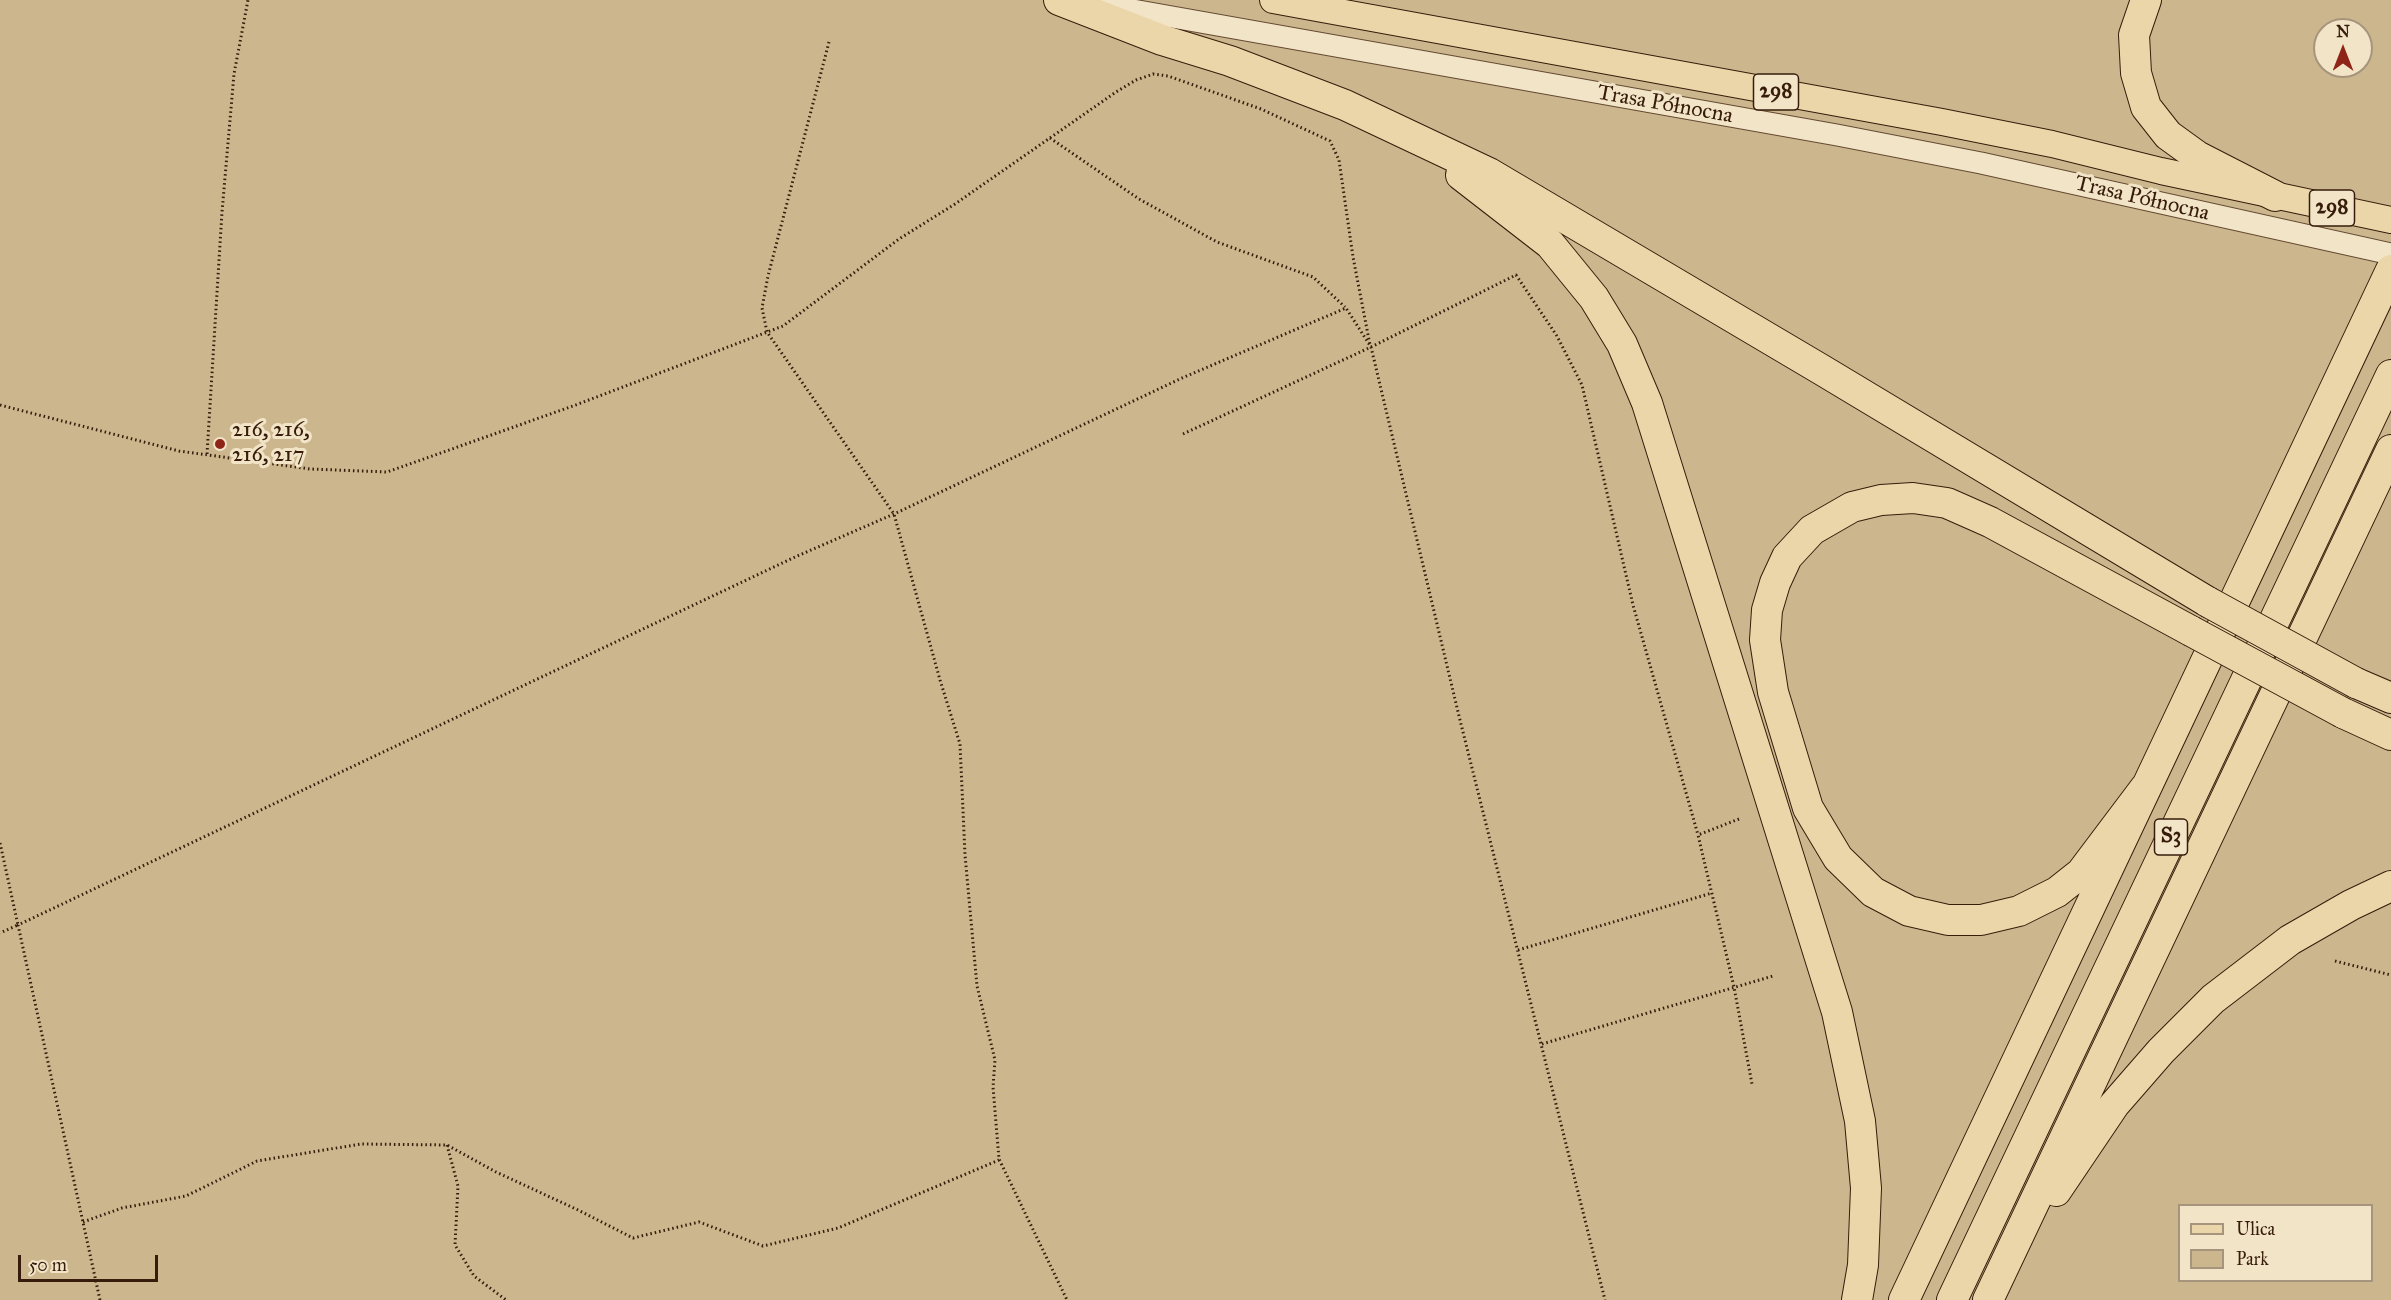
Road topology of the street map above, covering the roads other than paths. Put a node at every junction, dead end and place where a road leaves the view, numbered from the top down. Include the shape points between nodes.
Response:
1 (1059, 0) edge
2 (1078, 0) edge
3 (1274, 0) edge
4 (2146, 0) edge
5 (1409, 135) junction
6 (2275, 196) junction
7 (2390, 220) edge
8 (2385, 258) edge
9 (2391, 375) edge
10 (2391, 450) edge
11 (2391, 698) edge
12 (2391, 735) edge
13 (2145, 788) junction
14 (2391, 886) edge
15 (2004, 1267) junction
16 (1857, 1300) edge
17 (1904, 1300) edge
18 (1952, 1300) edge
19 (1988, 1300) edge

1 - 5 highway via 1345,105
2 - 8 street, Trasa Północna via 1981,163
3 - 6 main road, Trasa Północna / 298 via 1942,122
4 - 6 highway via 2134,35 2136,73 2146,107 2168,135 2190,151
5 - 11 highway, bridge via 1489,173 1568,219 2208,602
5 - 16 highway via 1550,244 1594,298 1622,344 1647,403 1837,1012 1860,1121 1866,1188 1863,1265
6 - 7 main road, Trasa Północna / 298
8 - 13 highway
9 - 18 highway, S3
10 - 15 highway, S3
12 - 13 highway, bridge via 2343,713 1990,522 1947,503 1913,498 1852,507 1812,530 1787,557 1767,610 1773,692 1808,808 1838,858 1873,892 1909,911 1948,920 1981,920 2019,911 2057,892 2081,873
13 - 17 highway
14 - 15 highway via 2290,940 2213,999 2114,1105
15 - 19 highway, S3

